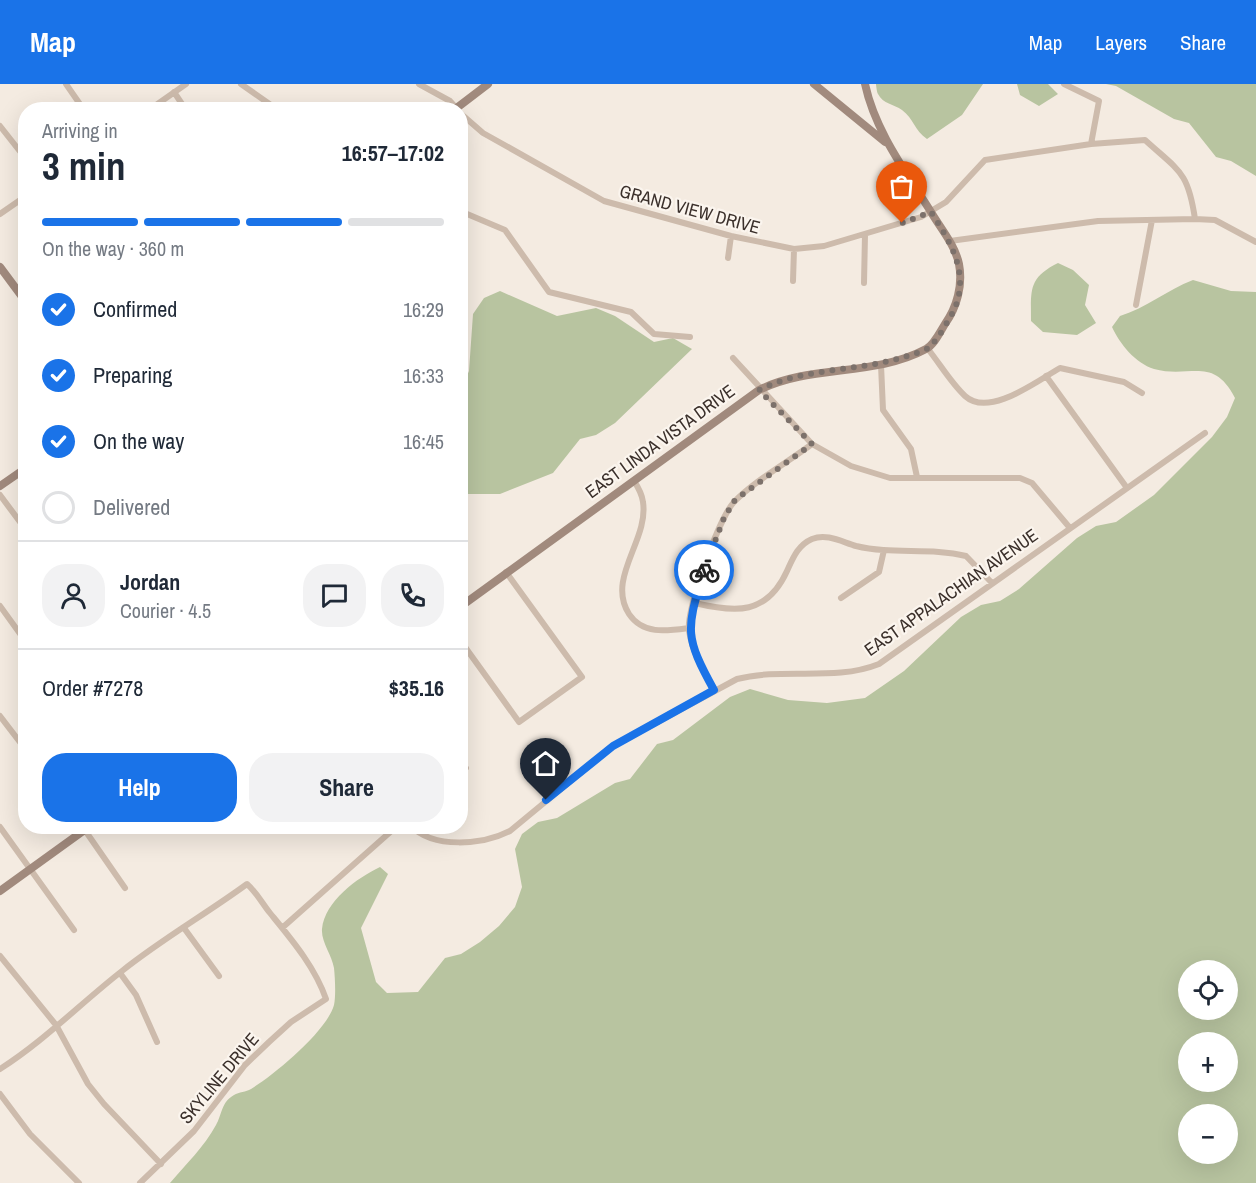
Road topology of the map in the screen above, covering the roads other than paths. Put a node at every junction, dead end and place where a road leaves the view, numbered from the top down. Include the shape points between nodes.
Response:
1 (66, 84) edge
2 (186, 84) edge
3 (241, 84) edge
4 (419, 84) edge
5 (488, 84) edge
6 (814, 84) edge
7 (865, 84) edge
8 (1064, 84) edge
9 (174, 92) junction
10 (78, 102) edge
11 (160, 102) edge
12 (181, 102) edge
13 (267, 102) edge
14 (451, 102) edge
15 (467, 102) edge
16 (468, 120) edge
17 (0, 126) edge
18 (1091, 144) junction
19 (889, 146) junction
20 (18, 149) edge
21 (18, 202) edge
22 (931, 212) junction
23 (0, 214) edge
24 (468, 214) edge
25 (1196, 219) junction
26 (1152, 220) junction
27 (865, 235) junction
28 (731, 236) junction
29 (950, 241) junction
30 (1256, 242) edge
31 (794, 249) junction
32 (728, 258) dead end
33 (0, 267) edge
34 (793, 281) dead end
35 (864, 283) dead end
36 (18, 291) edge
37 (1136, 305) dead end
38 (690, 337) dead end
39 (928, 349) junction
40 (733, 358) dead end
41 (880, 365) junction
42 (1046, 376) junction
43 (759, 390) junction
44 (1142, 393) dead end
45 (1205, 433) dead end
46 (812, 444) junction
47 (18, 474) edge
48 (917, 477) junction
49 (634, 481) junction
50 (0, 486) edge
51 (1127, 489) junction
52 (0, 495) edge
53 (18, 519) edge
54 (1070, 528) junction
55 (884, 550) junction
56 (507, 572) junction
57 (992, 583) junction
58 (841, 598) dead end
59 (468, 601) edge
60 (695, 603) junction
61 (0, 606) edge
62 (689, 628) junction
63 (18, 631) edge
64 (468, 651) edge
65 (714, 690) junction
66 (0, 716) edge
67 (18, 740) edge
68 (0, 827) edge
69 (77, 834) edge
70 (89, 834) edge
71 (388, 834) edge
72 (419, 834) edge
73 (31, 869) junction
74 (125, 888) dead end
75 (0, 891) edge
76 (184, 928) junction
77 (282, 928) junction
78 (74, 930) dead end
79 (0, 956) edge
80 (120, 972) junction
81 (219, 976) dead end
82 (56, 1025) junction
83 (156, 1042) dead end
84 (0, 1069) edge
85 (0, 1094) edge
86 (161, 1164) junction
87 (80, 1183) edge
88 (140, 1183) edge

1 - 10 street
2 - 9 street
3 - 13 street
4 - 14 street, GRAND VIEW DRIVE
5 - 15 street
6 - 19 street
7 - 19 street via 871,108
8 - 18 street via 1099,101
9 - 11 street
9 - 12 street
16 - 28 street, GRAND VIEW DRIVE via 483,134 604,201
17 - 20 street
18 - 22 street, GRAND VIEW DRIVE via 985,160 946,202
18 - 25 street, GRAND VIEW DRIVE via 1145,140 1186,178
19 - 22 street
21 - 23 street
22 - 27 street, GRAND VIEW DRIVE
22 - 29 street
24 - 38 street via 505,230 549,292 631,312 654,334
25 - 26 street
25 - 30 street via 1215,220
26 - 29 street via 1098,221
26 - 37 street
27 - 31 street, GRAND VIEW DRIVE
27 - 35 street
28 - 31 street, GRAND VIEW DRIVE
28 - 32 street
29 - 39 street via 959,262 958,295 948,320
31 - 34 street
33 - 36 street
39 - 41 street, EAST LINDA VISTA DRIVE
39 - 42 street via 966,397 981,404 997,403
40 - 43 street
41 - 43 street, EAST LINDA VISTA DRIVE via 780,380
41 - 48 street via 883,410 911,449
42 - 44 street via 1060,368 1124,382
42 - 51 street
43 - 46 street
43 - 49 street, EAST LINDA VISTA DRIVE
45 - 51 street, EAST APPALACHIAN AVENUE
46 - 48 street via 851,466 890,478
46 - 60 street via 729,508 711,546
47 - 50 street
48 - 54 street via 1020,478 1032,483
49 - 56 street, EAST LINDA VISTA DRIVE
49 - 62 street via 643,509 622,583 624,604 633,619 646,628
51 - 54 street, EAST APPALACHIAN AVENUE
52 - 53 street
54 - 57 street, EAST APPALACHIAN AVENUE
55 - 57 street via 966,555
55 - 58 street via 879,572
55 - 60 street via 826,537 814,538 802,545 777,588 761,603 735,610
56 - 59 street, EAST LINDA VISTA DRIVE
56 - 64 street via 582,677 519,722
57 - 65 street, EAST APPALACHIAN AVENUE via 879,664 851,673 757,674
60 - 62 street
61 - 63 street
62 - 65 street via 694,655
65 - 72 street, EAST APPALACHIAN AVENUE via 613,746 498,837 430,839
66 - 67 street
68 - 73 street
69 - 73 street
70 - 74 street
71 - 77 street
73 - 75 street
73 - 78 street
76 - 77 street via 247,884
76 - 80 street
76 - 81 street
77 - 86 street, SKYLINE DRIVE via 306,959 326,999 291,1022 245,1065 194,1131
79 - 82 street
80 - 82 street
80 - 83 street via 136,995
82 - 84 street
82 - 86 street via 88,1084
85 - 87 street via 30,1134
86 - 88 street, SKYLINE DRIVE

